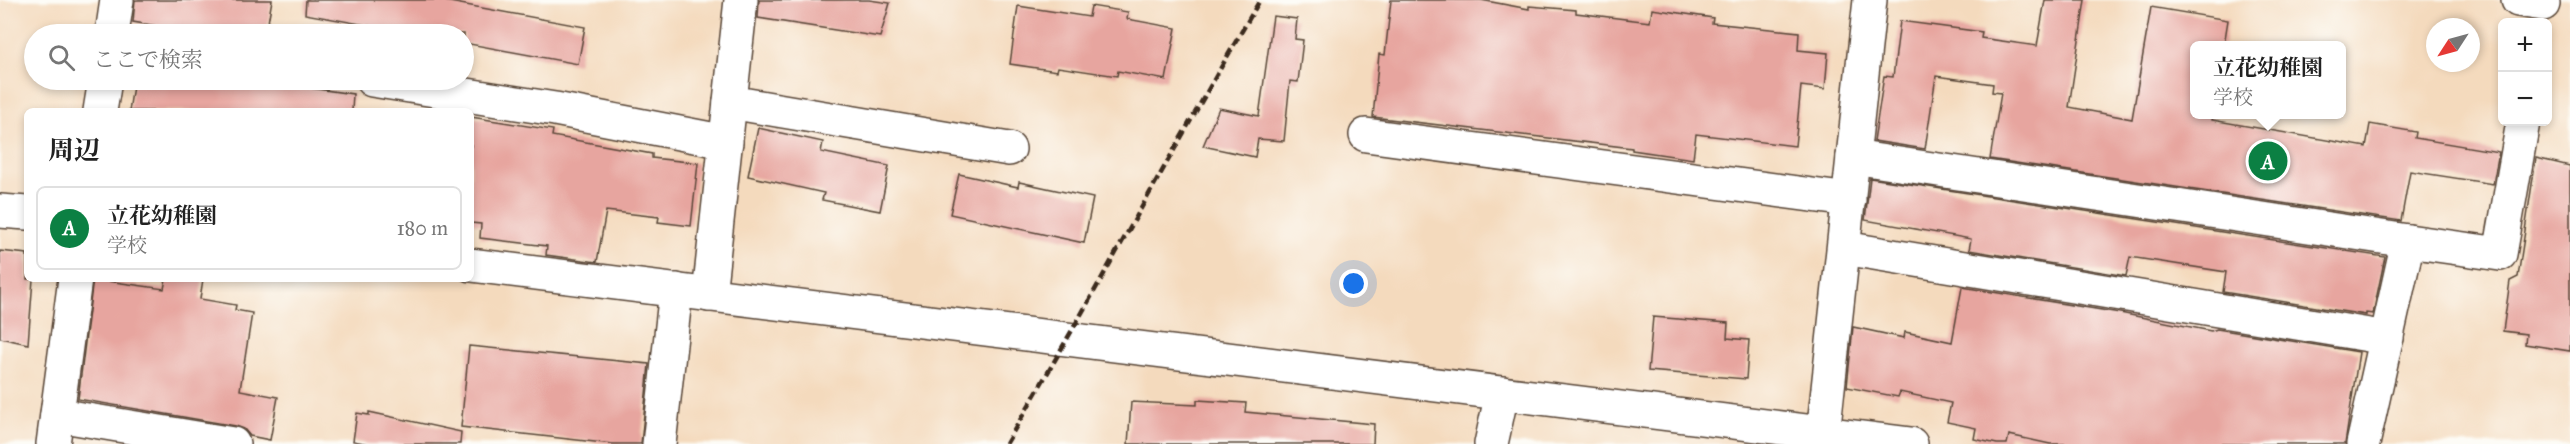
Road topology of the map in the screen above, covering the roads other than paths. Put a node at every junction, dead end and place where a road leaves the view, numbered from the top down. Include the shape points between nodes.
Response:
1 (117, 0) edge
2 (741, 0) edge
3 (1870, 0) edge
4 (113, 24) edge
5 (103, 90) edge
6 (435, 90) edge
7 (730, 102) junction
8 (100, 108) edge
9 (2522, 126) edge
10 (1366, 135) dead end
11 (726, 142) junction
12 (1009, 149) dead end
13 (1853, 158) junction
14 (1849, 200) junction
15 (0, 211) edge
16 (24, 213) edge
17 (2408, 241) junction
18 (1844, 248) junction
19 (474, 265) edge
20 (75, 282) edge
21 (676, 290) junction
22 (709, 295) junction
23 (2387, 338) junction
24 (1502, 393) junction
25 (55, 430) edge
26 (1823, 438) edge
27 (233, 444) edge
28 (659, 444) edge
29 (1491, 444) edge
30 (1911, 444) edge
31 (2363, 444) edge

1 - 4 street
2 - 7 street
3 - 13 street
5 - 8 street
6 - 11 street
7 - 11 street
7 - 12 street
9 - 17 street via 2500,254
10 - 14 street
11 - 22 street
13 - 14 street
13 - 17 street
14 - 18 street
15 - 16 street
17 - 23 street
18 - 23 street
18 - 26 street
19 - 21 street
20 - 25 street
21 - 22 street
21 - 28 street
22 - 24 street
23 - 31 street
24 - 26 street
24 - 29 street
25 - 27 street
26 - 30 street

